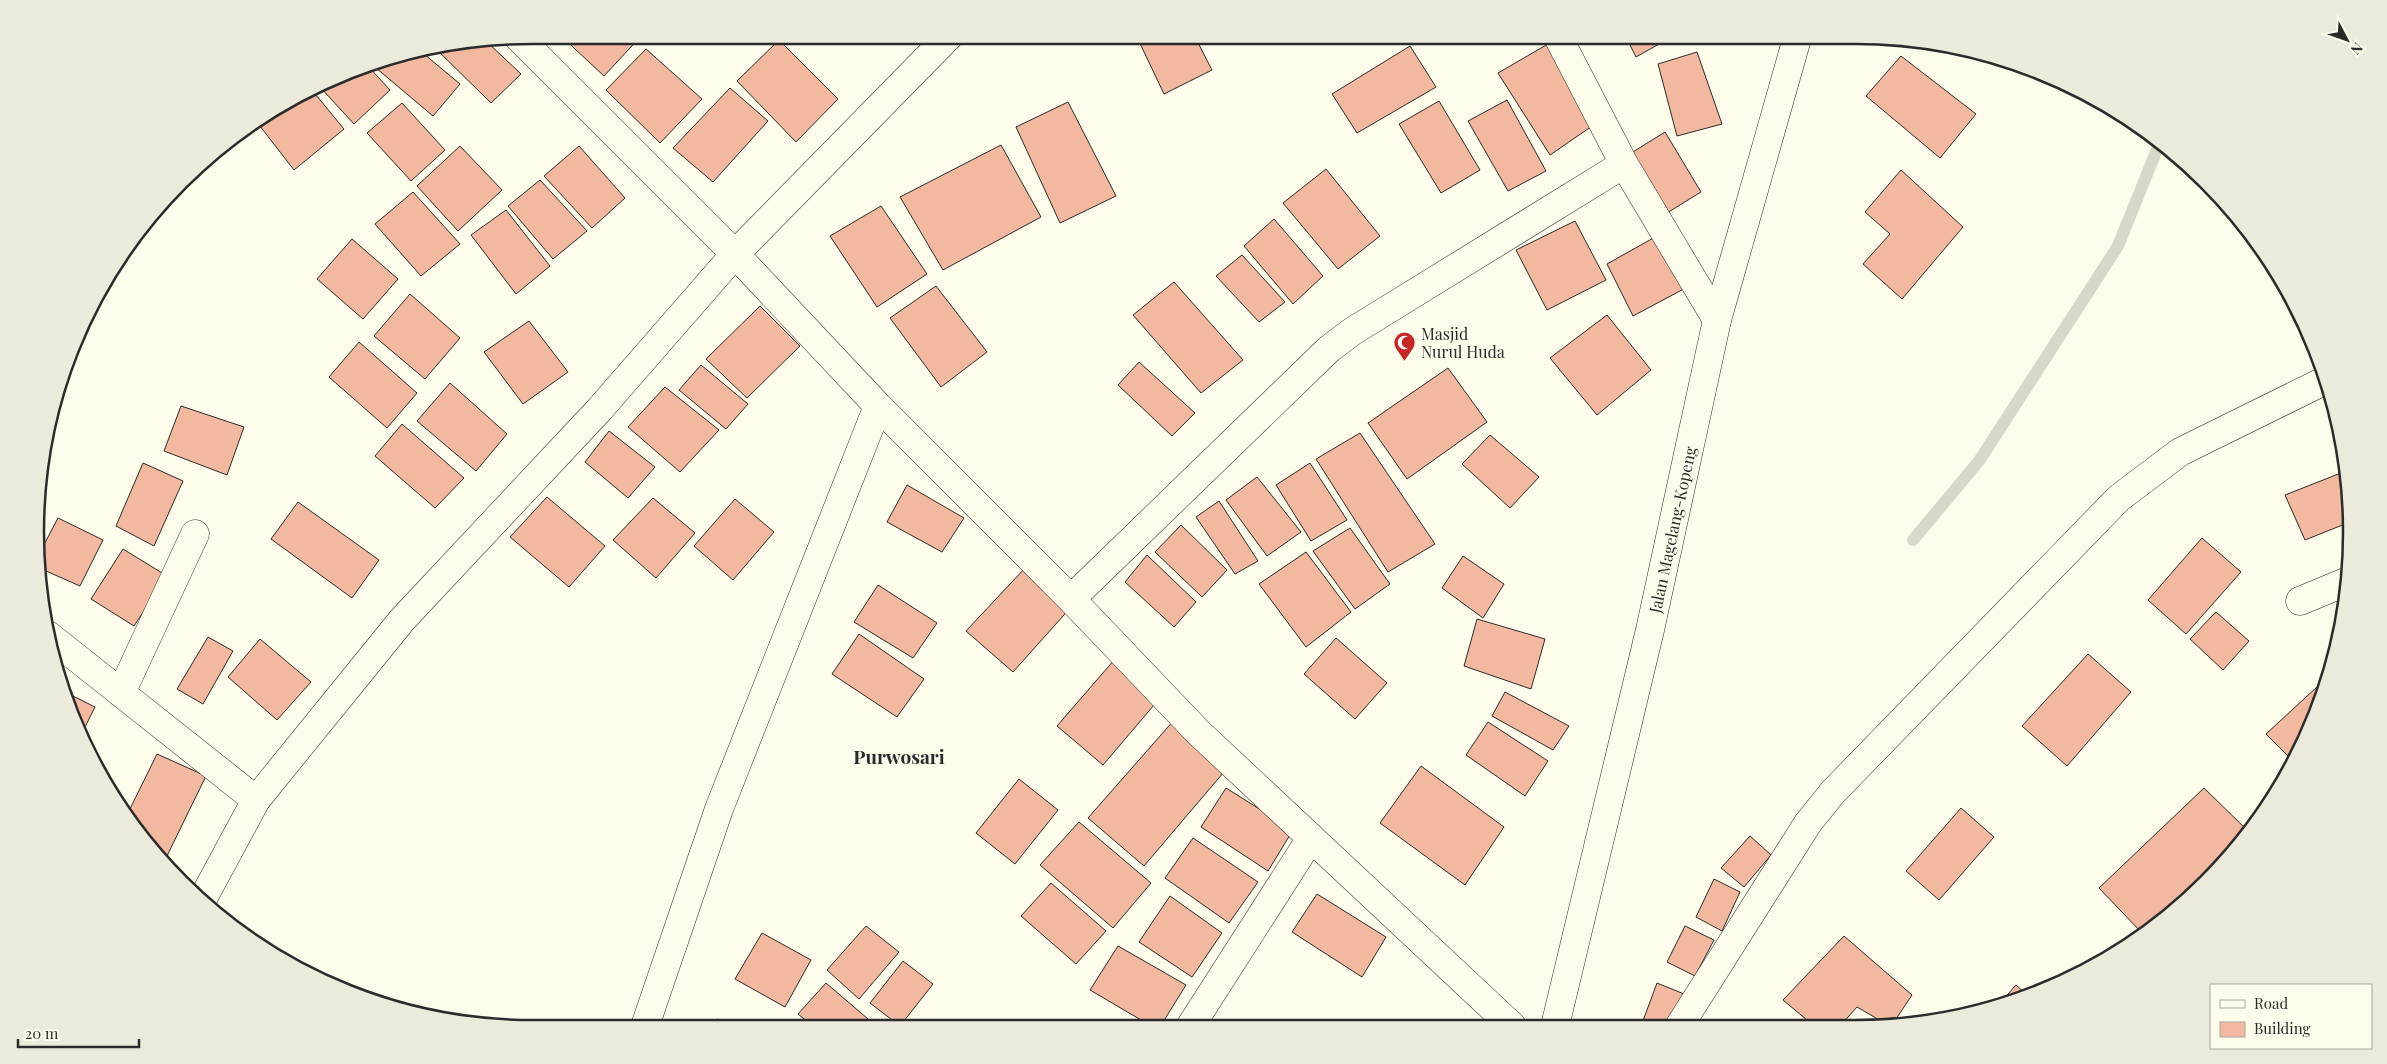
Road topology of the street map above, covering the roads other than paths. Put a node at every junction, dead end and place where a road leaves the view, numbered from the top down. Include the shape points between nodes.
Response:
1 (525, 44) edge
2 (941, 44) edge
3 (1562, 44) edge
4 (1795, 44) edge
5 (1624, 164) junction
6 (735, 254) junction
7 (1717, 320) junction
8 (2320, 383) edge
9 (878, 406) junction
10 (196, 534) dead end
11 (2340, 584) edge
12 (1071, 599) junction
13 (2300, 602) dead end
14 (56, 642) edge
15 (121, 693) junction
16 (256, 800) junction
17 (1311, 838) junction
18 (205, 894) edge
19 (647, 1020) edge
20 (1194, 1020) edge
21 (1506, 1020) edge
22 (1556, 1020) edge
23 (1684, 1020) edge

1 - 6 street
2 - 6 street
3 - 5 street
4 - 7 street, Jalan Magelang-Kopeng
5 - 7 street
5 - 12 street via 1329,349
6 - 9 street
6 - 16 street via 599,410 402,620
7 - 22 street, Jalan Magelang-Kopeng via 1650,630
8 - 23 street via 2180,452 2119,498 1833,792 1808,823
9 - 12 street
9 - 19 street via 719,809
10 - 15 street
11 - 13 street
12 - 17 street via 1198,732
14 - 15 street
15 - 16 street
16 - 18 street
17 - 20 street
17 - 21 street

